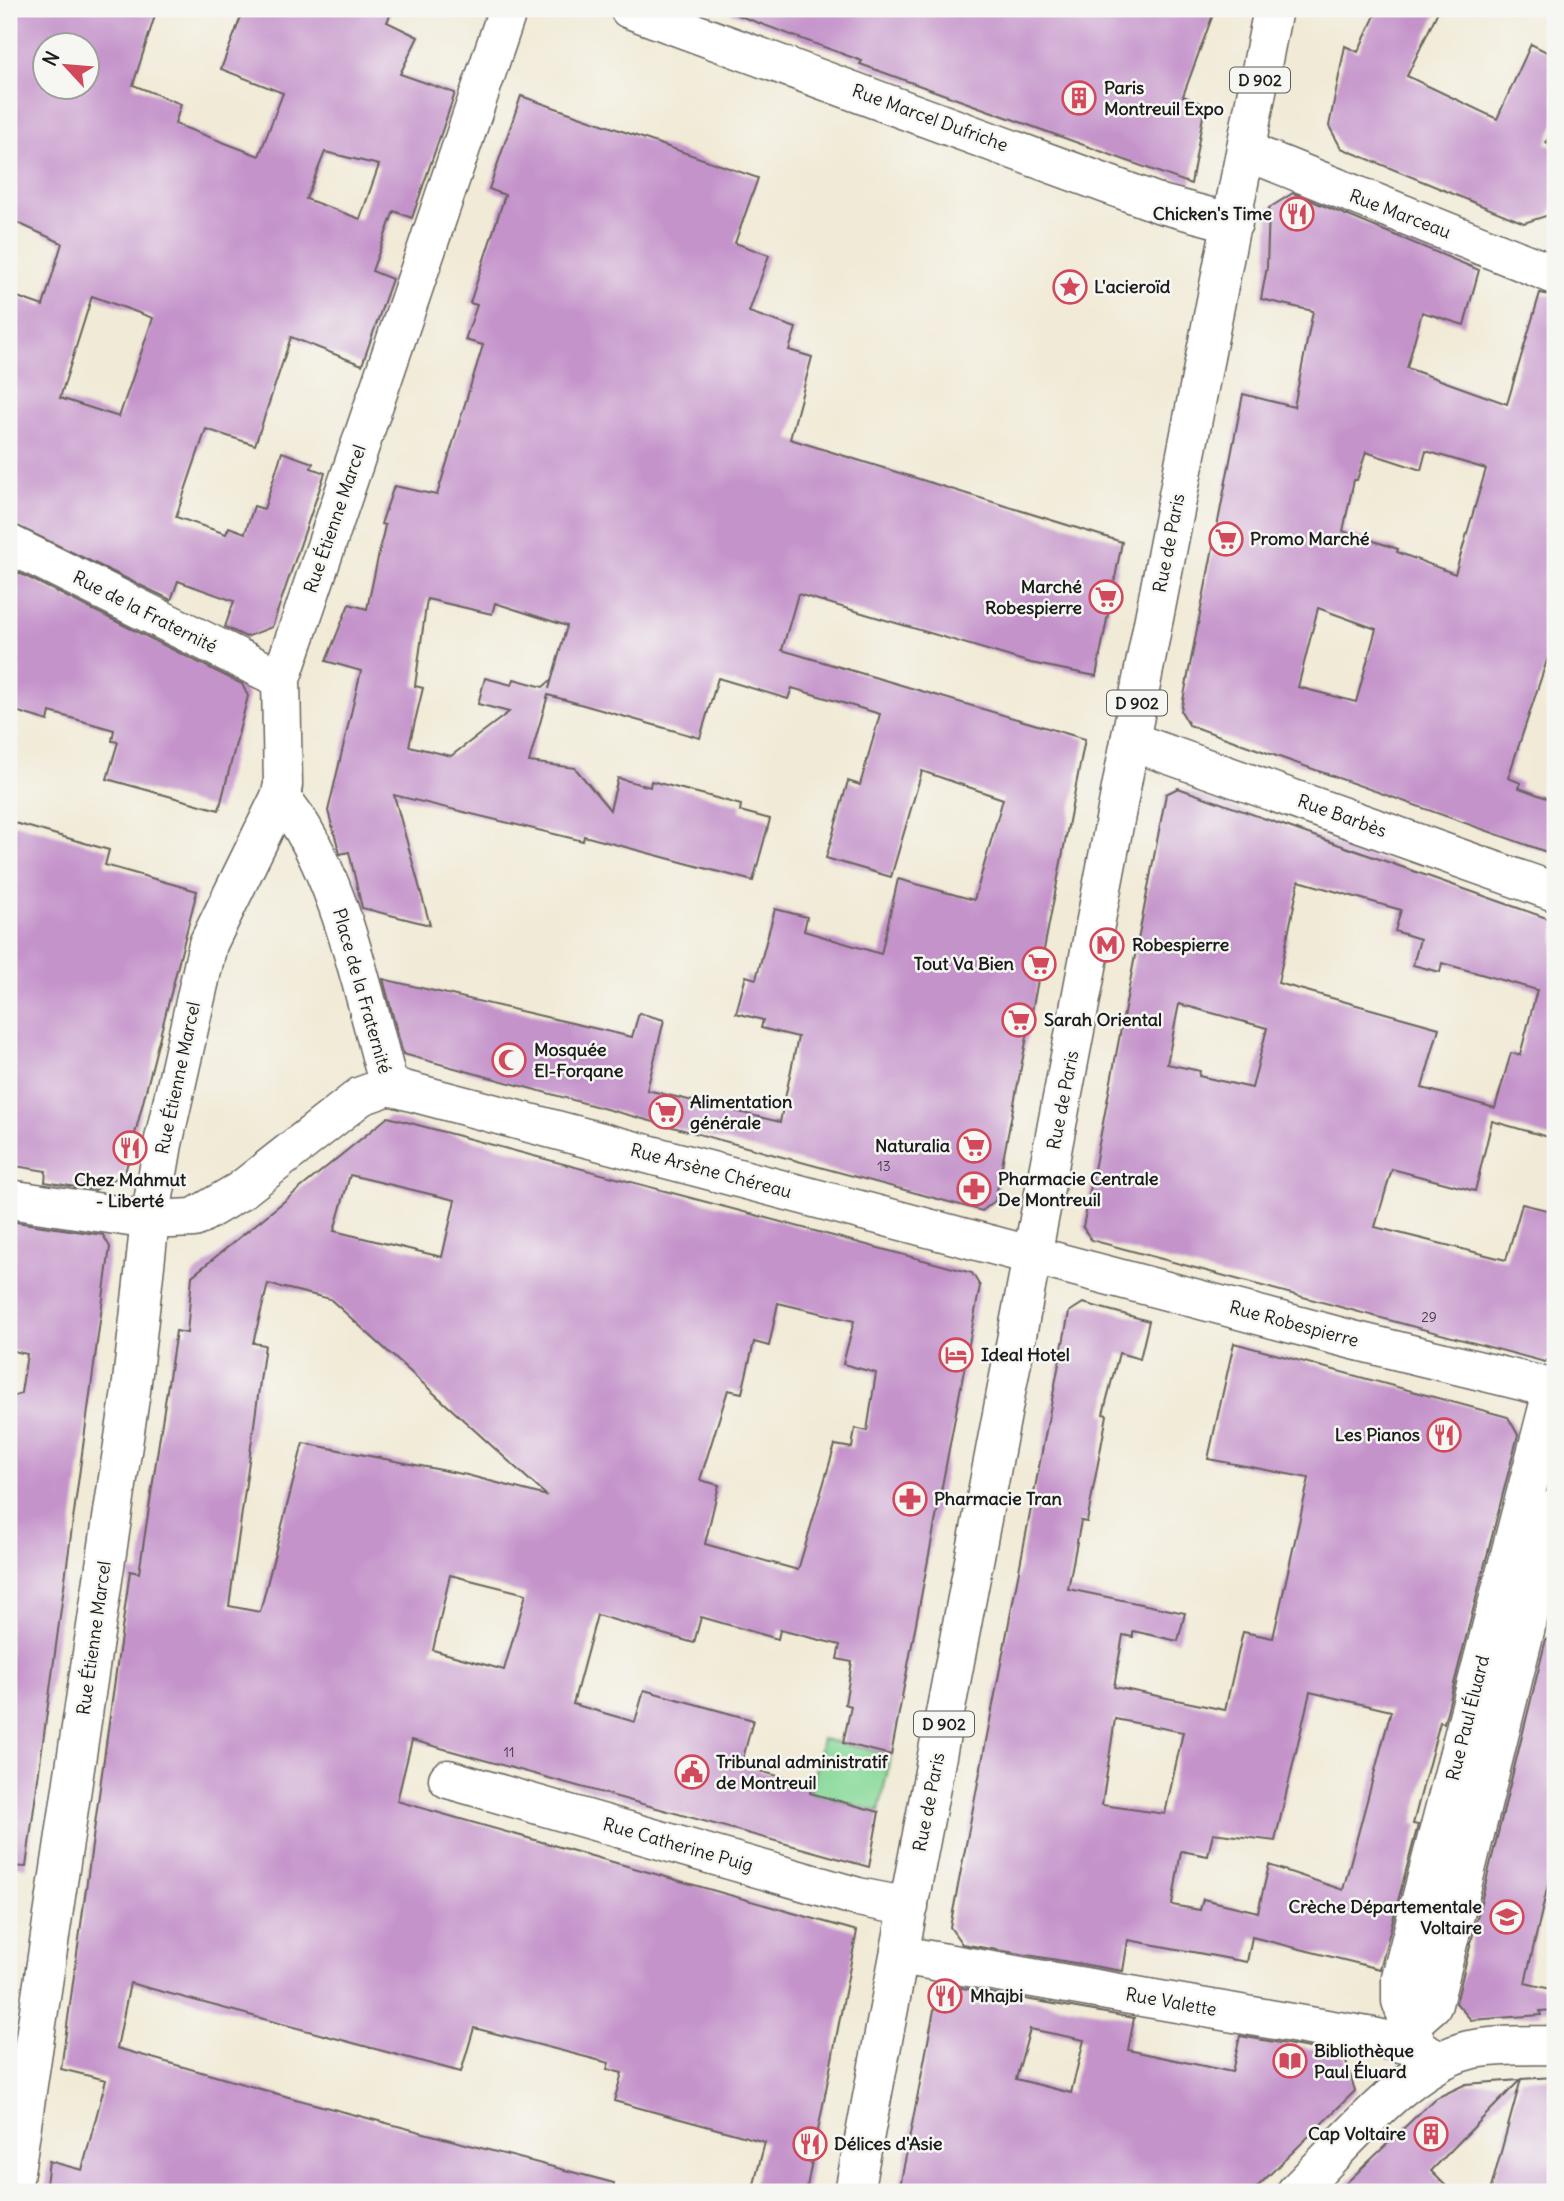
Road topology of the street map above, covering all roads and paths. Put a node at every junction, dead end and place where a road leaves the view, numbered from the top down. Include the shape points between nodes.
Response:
1 (508, 9) edge
2 (629, 9) edge
3 (1273, 9) edge
4 (1246, 151) junction
5 (1233, 223) junction
6 (1555, 273) edge
7 (9, 544) edge
8 (282, 678) junction
9 (1130, 741) junction
10 (280, 797) junction
11 (1555, 892) edge
12 (389, 1086) junction
13 (9, 1199) edge
14 (150, 1220) junction
15 (1033, 1255) junction
16 (1553, 1401) edge
17 (1555, 1509) edge
18 (447, 1779) dead end
19 (909, 1907) junction
20 (900, 1955) junction
21 (1422, 2044) junction
22 (1555, 2045) edge
23 (12, 2192) edge
24 (854, 2192) edge
25 (1296, 2192) edge

1 - 8 street, Rue Étienne Marcel
2 - 5 street, Rue Marcel Dufriche via 1161,204
3 - 4 street, Rue de Paris / D 902
4 - 5 street, Rue de Paris / D 902
4 - 6 street, Rue Marceau
5 - 9 street, Rue de Paris / D 902
7 - 8 street, Rue de la Fraternité
8 - 10 street, Rue Étienne Marcel
9 - 11 street, Rue Barbès
9 - 15 street, Rue de Paris / D 902
10 - 12 street, Place de la Fraternité via 298,816 334,893
10 - 14 street, Rue Étienne Marcel via 208,944
12 - 14 street, Place de la Fraternité via 361,1096 240,1191 194,1218
12 - 15 street, Rue Arsène Chéreau
13 - 14 street
14 - 23 street, Rue Étienne Marcel via 129,1405
15 - 16 street, Rue Robespierre via 1353,1340
15 - 19 street, Rue de Paris / D 902
16 - 21 street, Rue Paul Éluard via 1401,1977 1401,2001
17 - 21 street, Rue Paul Éluard
18 - 19 street, Rue Catherine Puig via 865,1899
19 - 20 street, Rue de Paris / D 902
20 - 21 street, Rue Valette
20 - 24 street, Rue de Paris / D 902
21 - 22 street via 1470,2050
21 - 25 street via 1406,2083

